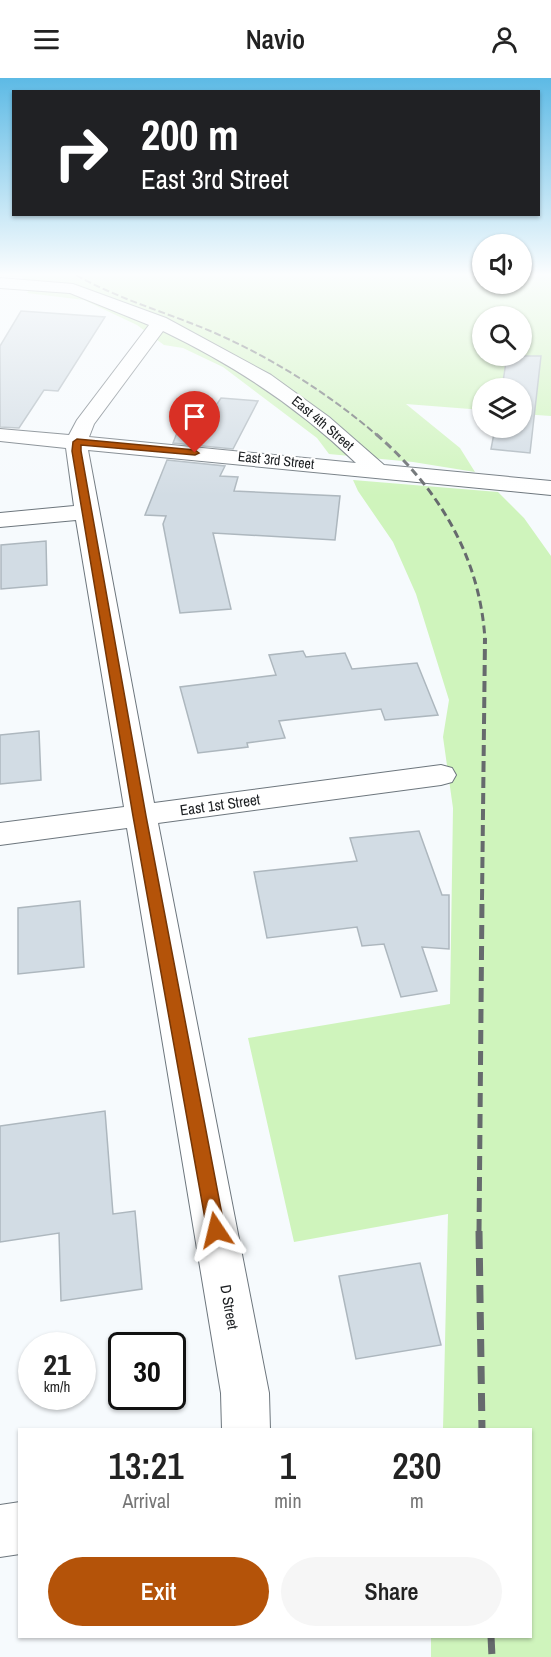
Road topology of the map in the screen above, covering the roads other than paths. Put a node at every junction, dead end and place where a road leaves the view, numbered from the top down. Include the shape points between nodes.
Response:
1 (140, 349) edge
2 (212, 349) edge
3 (0, 435) edge
4 (77, 442) junction
5 (376, 470) junction
6 (551, 488) edge
7 (85, 512) junction
8 (0, 520) edge
9 (441, 775) dead end
10 (139, 816) junction
11 (0, 834) edge
12 (246, 1428) edge
13 (18, 1528) edge
14 (0, 1531) edge

1 - 4 street via 84,424
2 - 5 street, East 4th Street via 284,391 344,438
3 - 4 street, East 3rd Street
4 - 5 street, East 3rd Street
4 - 7 street, D Street
5 - 6 street, East 3rd Street
7 - 8 street
7 - 10 street, D Street
9 - 10 street, East 1st Street
10 - 11 street, East 1st Street
10 - 12 street, D Street via 245,1393
13 - 14 street

